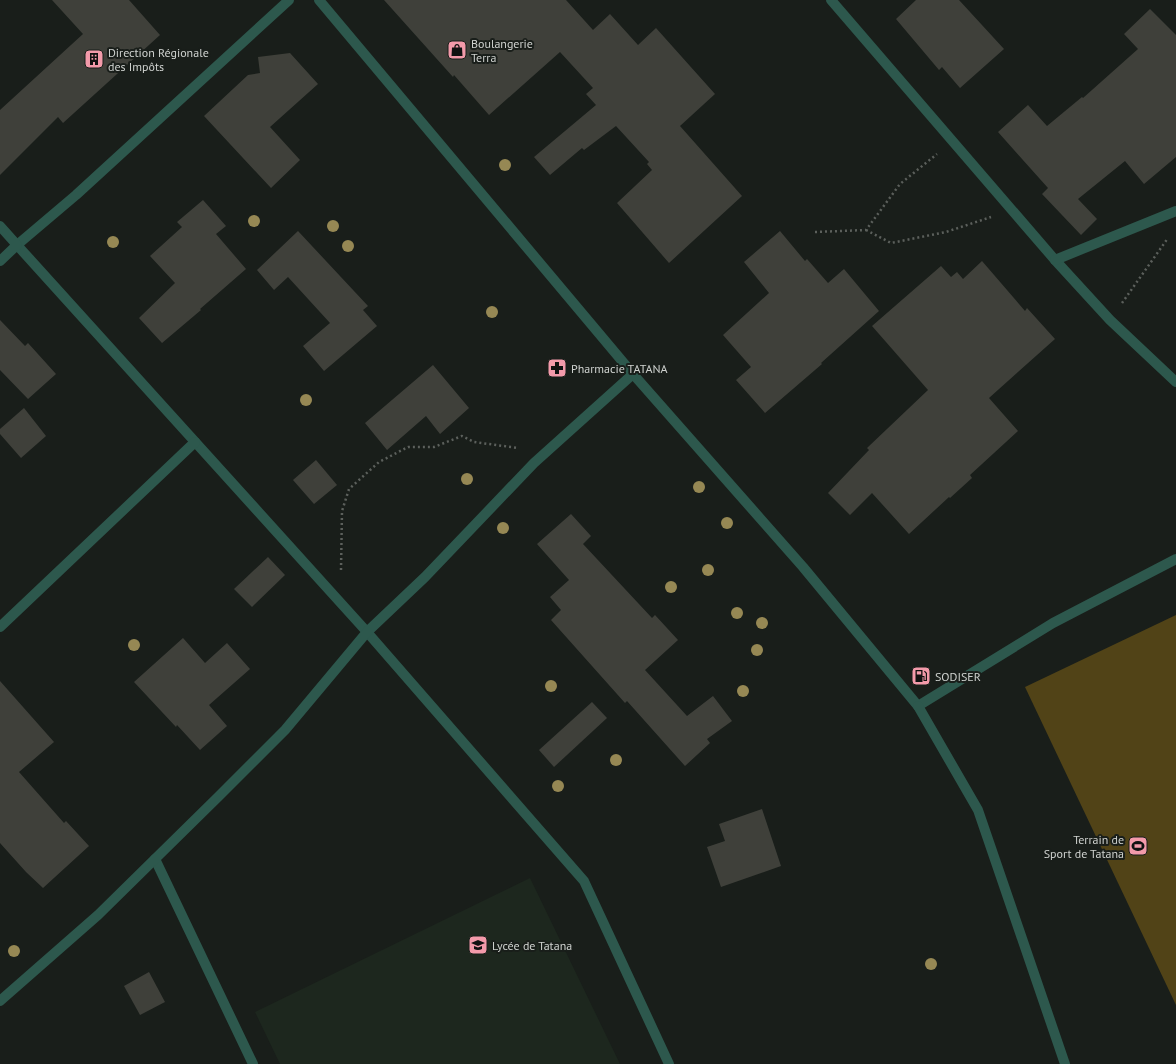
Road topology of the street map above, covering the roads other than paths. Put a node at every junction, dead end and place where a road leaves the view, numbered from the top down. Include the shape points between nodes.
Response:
1 (289, 0) edge
2 (319, 0) edge
3 (831, 0) edge
4 (1176, 211) edge
5 (0, 226) edge
6 (17, 245) junction
7 (1055, 260) junction
8 (0, 261) edge
9 (633, 374) junction
10 (1176, 382) edge
11 (195, 442) junction
12 (1176, 559) edge
13 (0, 627) edge
14 (367, 632) junction
15 (918, 706) junction
16 (155, 859) junction
17 (0, 1000) edge
18 (253, 1064) edge
19 (669, 1064) edge
20 (1064, 1064) edge

1 - 6 street via 82,190
2 - 9 street
3 - 7 street
4 - 7 street
5 - 6 street
6 - 8 street
6 - 11 street
7 - 10 street via 1110,320
9 - 14 street via 534,463 425,577
9 - 15 street via 803,567
11 - 13 street
11 - 14 street
12 - 15 street via 1053,623
14 - 16 street via 285,730
14 - 19 street via 584,881
15 - 20 street via 978,810
16 - 17 street via 98,915
16 - 18 street

